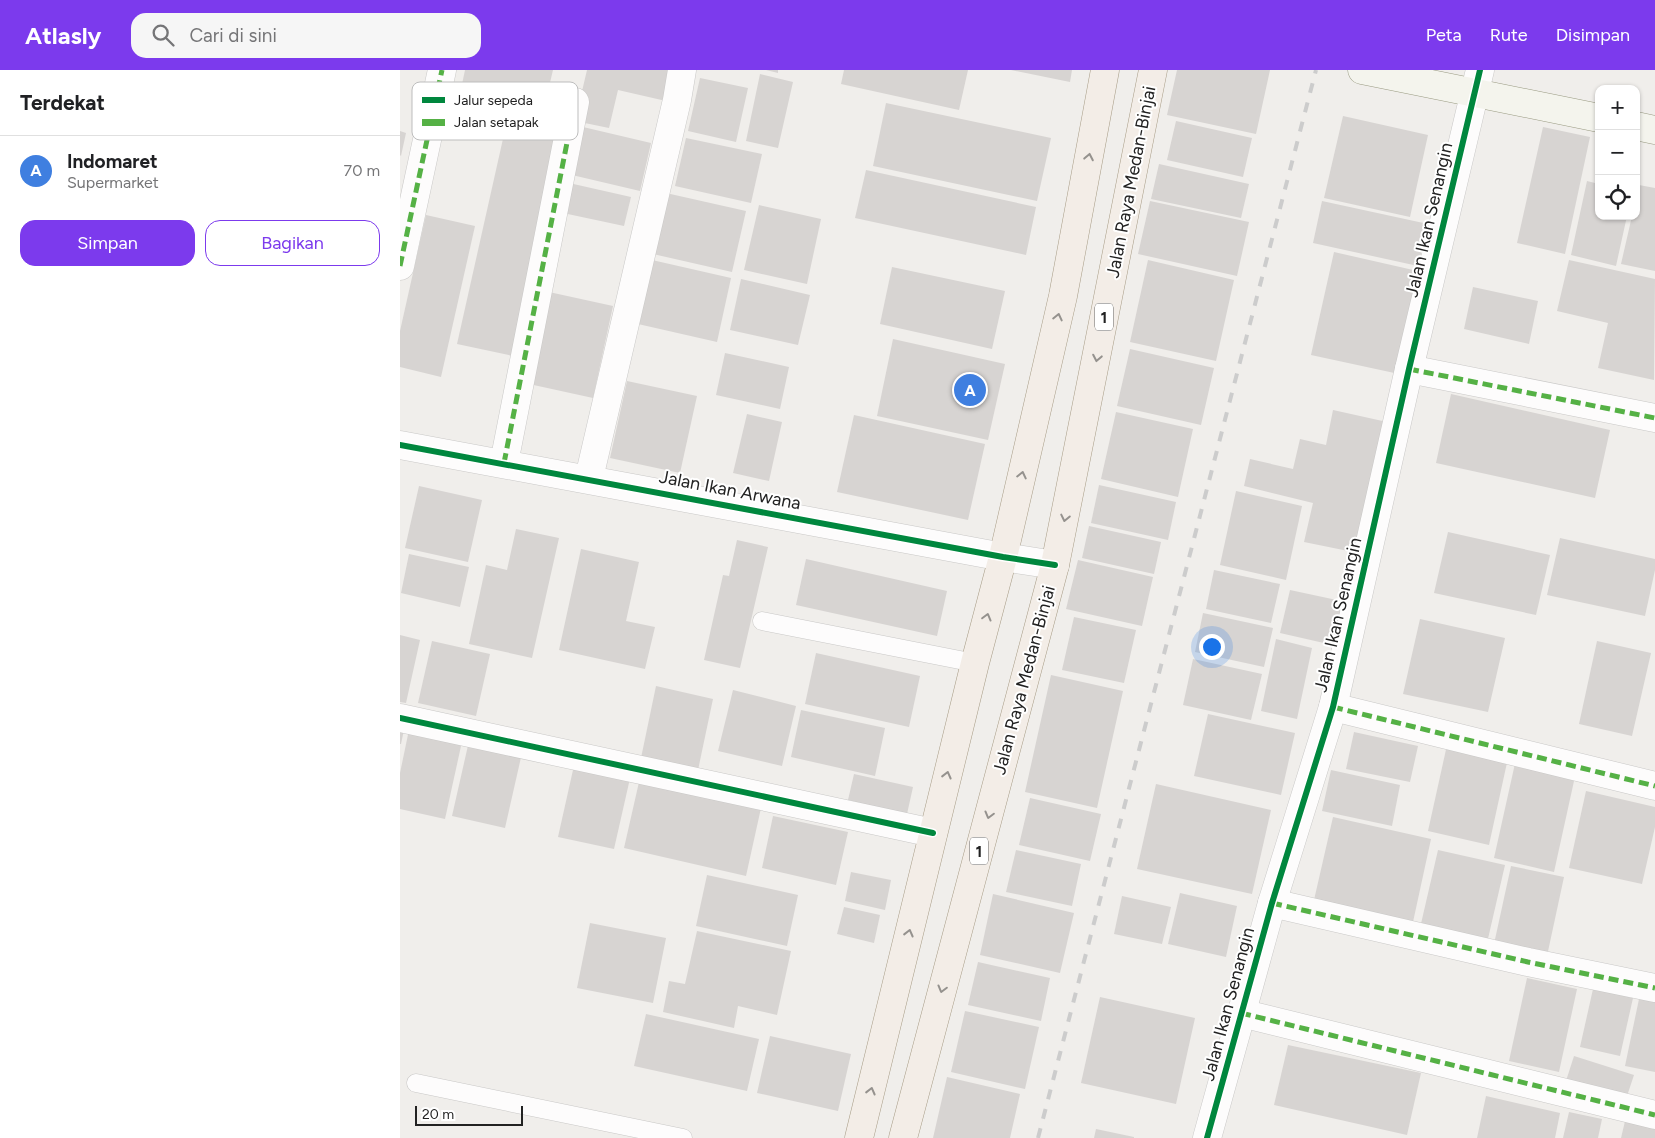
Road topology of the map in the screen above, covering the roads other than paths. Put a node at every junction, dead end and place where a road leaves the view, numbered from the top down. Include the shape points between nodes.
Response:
1 (682, 70) edge
2 (1105, 70) edge
3 (1154, 70) edge
4 (1362, 70) edge
5 (1478, 82) edge
6 (1595, 117) edge
7 (1640, 127) edge
8 (1655, 130) edge
9 (427, 140) edge
10 (568, 140) edge
11 (400, 266) edge
12 (1409, 369) junction
13 (1655, 418) edge
14 (400, 444) edge
15 (504, 463) junction
16 (589, 478) junction
17 (1003, 557) junction
18 (1055, 565) junction
19 (762, 621) dead end
20 (975, 663) junction
21 (1333, 707) junction
22 (400, 718) edge
23 (1655, 786) edge
24 (933, 833) junction
25 (1272, 903) junction
26 (1655, 988) edge
27 (1241, 1013) junction
28 (416, 1083) dead end
29 (1655, 1115) edge
30 (683, 1138) edge
31 (859, 1138) edge
32 (903, 1138) edge
33 (1208, 1138) edge

1 - 16 street
17 -> 2 main road via 1063,296
3 -> 18 main road, Jalan Raya Medan-Binjai / 1
4 - 5 street
5 - 6 street
5 - 12 street, Jalan Ikan Senangin
7 - 8 street
9 - 11 street
10 - 15 street
12 - 13 street
12 - 21 street, Jalan Ikan Senangin
14 - 15 street, Jalan Ikan Arwana
15 - 16 street, Jalan Ikan Arwana
16 - 17 street, Jalan Ikan Arwana
17 - 18 street, Jalan Ikan Arwana
20 -> 17 main road
18 -> 32 main road, Jalan Raya Medan-Binjai / 1
19 - 20 lane
24 -> 20 main road
21 - 23 street
21 - 25 street, Jalan Ikan Senangin
22 - 24 street
31 -> 24 main road
25 - 26 street
25 - 27 street, Jalan Ikan Senangin
27 - 29 street
27 - 33 street, Jalan Ikan Senangin
28 - 30 lane

